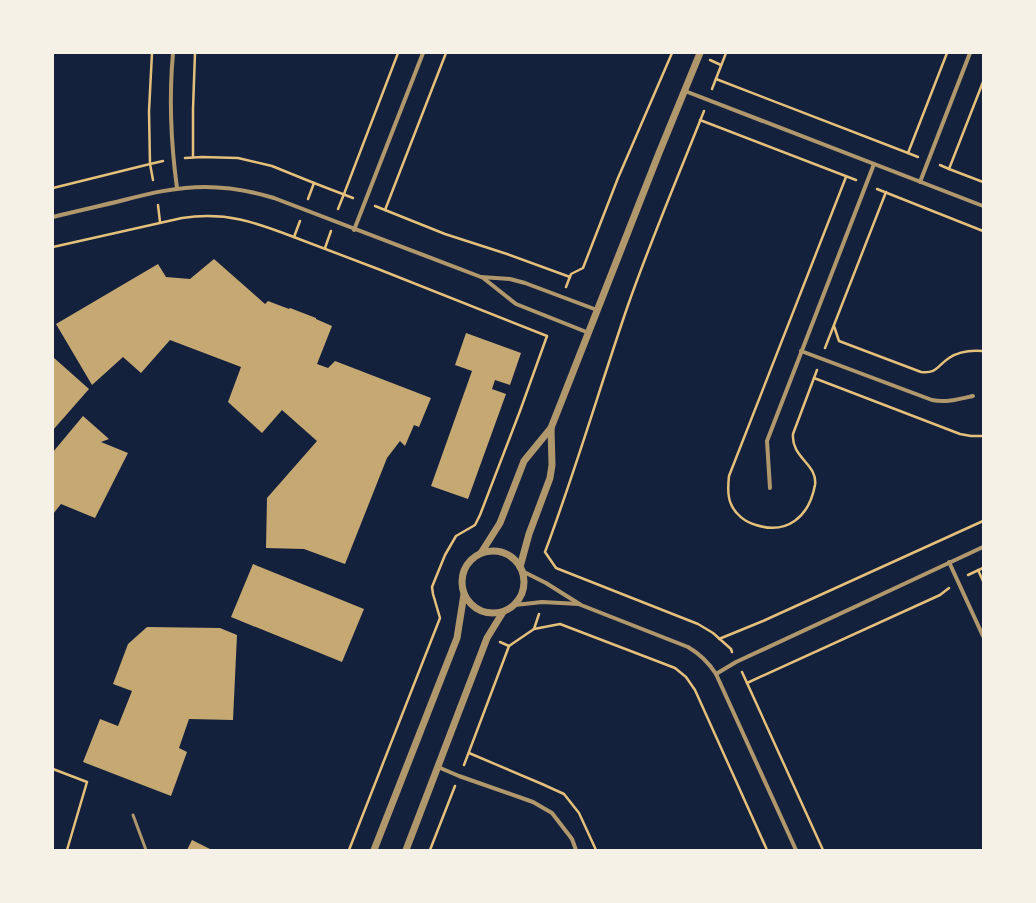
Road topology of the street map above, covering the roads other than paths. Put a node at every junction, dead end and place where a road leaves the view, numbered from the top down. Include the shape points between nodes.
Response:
1 (173, 53) edge
2 (423, 53) edge
3 (700, 53) edge
4 (970, 53) edge
5 (685, 91) junction
6 (874, 164) junction
7 (920, 182) junction
8 (177, 188) junction
9 (983, 206) edge
10 (53, 217) edge
11 (354, 230) junction
12 (481, 277) junction
13 (597, 310) junction
14 (589, 333) junction
15 (801, 351) junction
16 (973, 396) dead end
17 (552, 428) junction
18 (770, 488) dead end
19 (983, 547) edge
20 (481, 553) junction
21 (949, 562) junction
22 (521, 569) junction
23 (464, 594) junction
24 (515, 604) junction
25 (581, 605) junction
26 (503, 612) junction
27 (983, 636) edge
28 (716, 674) junction
29 (438, 767) junction
30 (133, 815) dead end
31 (146, 850) edge
32 (374, 850) edge
33 (406, 850) edge
34 (576, 850) edge
35 (796, 850) edge

1 - 8 street via 172,146
2 - 11 street
3 - 5 street
4 - 7 street
5 - 6 street
5 - 13 street
6 - 7 street
6 - 15 street
7 - 9 street
8 - 10 street
8 - 11 street via 206,187 256,193
11 - 12 street
12 - 13 street via 525,282
12 - 14 street via 516,304
13 - 14 street
14 - 17 street
15 - 16 street via 932,400 940,402
15 - 18 street via 767,440
17 - 20 street via 524,461 500,523
17 - 22 street via 550,478 529,534
19 - 21 street
20 - 22 street via 499,551 508,554
20 - 23 street via 466,565 461,584
21 - 27 street
21 - 28 street via 736,662
22 - 24 street via 523,589
22 - 25 street
23 - 26 street via 468,602 484,612
23 - 32 street via 457,638
24 - 25 street via 542,602
24 - 26 street
25 - 28 street via 688,647 702,656
26 - 29 street via 487,638
28 - 35 street
29 - 33 street
29 - 34 street via 533,802 552,813 572,839
30 - 31 lane

